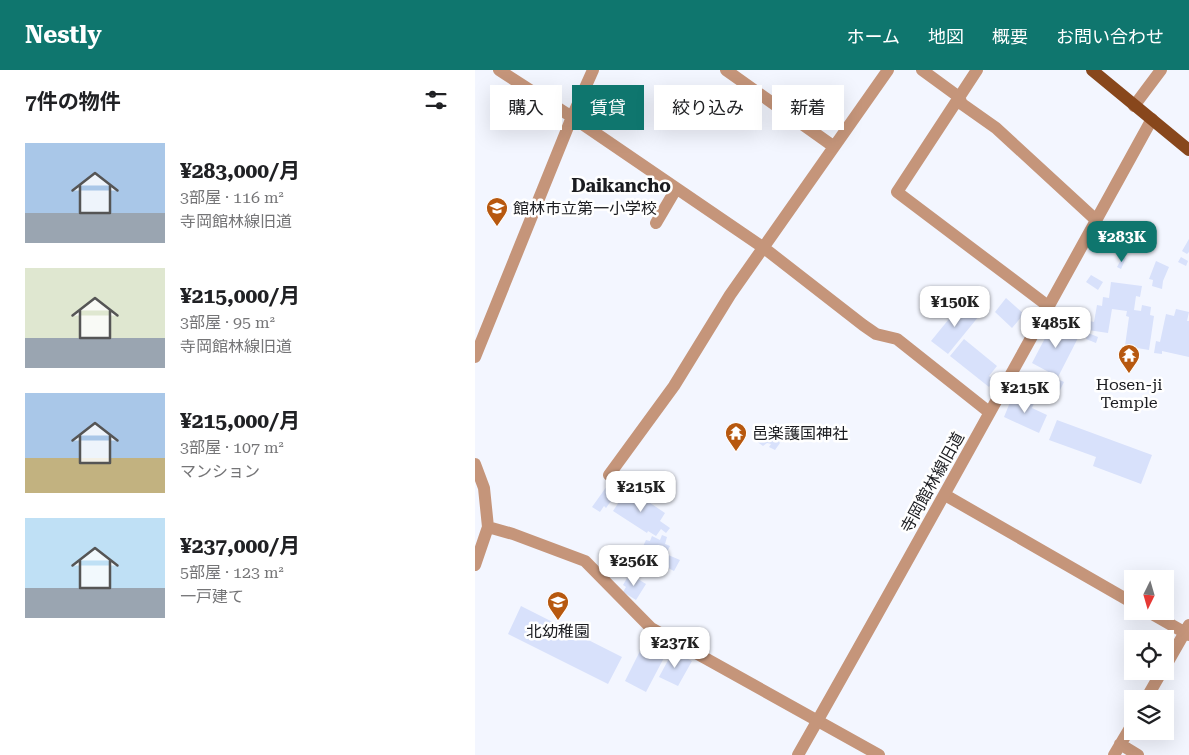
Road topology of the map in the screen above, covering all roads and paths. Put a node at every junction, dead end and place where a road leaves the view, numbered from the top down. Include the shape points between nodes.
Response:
1 (499, 70) edge
2 (593, 70) edge
3 (726, 70) edge
4 (888, 70) edge
5 (922, 70) edge
6 (977, 70) edge
7 (1093, 70) edge
8 (1161, 70) edge
9 (586, 85) edge
10 (959, 97) junction
11 (1134, 106) junction
12 (572, 117) joint
13 (1152, 119) junction
14 (591, 130) edge
15 (833, 146) junction
16 (1189, 150) edge
17 (677, 189) junction
18 (1097, 220) junction
19 (657, 223) dead end
20 (764, 248) junction
21 (1048, 306) junction
22 (475, 357) edge
23 (989, 412) junction
24 (475, 464) edge
25 (609, 475) dead end
26 (945, 495) junction
27 (487, 527) junction
28 (475, 565) edge
29 (1124, 598) edge
30 (1165, 620) edge
31 (1188, 631) edge
32 (1174, 653) edge
33 (818, 720) junction
34 (1124, 738) edge
35 (1117, 750) edge
36 (798, 755) edge
37 (879, 755) edge
38 (1138, 755) edge

1 - 12 street
2 - 9 street
3 - 15 street
4 - 15 street
5 - 10 street
6 - 10 street
7 - 11 main road
8 - 11 street
10 - 18 street via 962,104 996,128
10 - 21 street via 897,192
11 - 13 main road
12 - 22 street
13 - 16 main road
13 - 18 street, 寺岡館林線旧道
14 - 17 street
15 - 20 street
17 - 19 street
17 - 20 street
18 - 21 street, 寺岡館林線旧道
20 - 23 street via 863,325 877,334 897,339
20 - 25 street via 730,295 674,386
21 - 23 street, 寺岡館林線旧道
23 - 26 street, 寺岡館林線旧道
24 - 27 street via 485,488
26 - 29 street
26 - 33 street, 寺岡館林線旧道
27 - 28 street
27 - 33 street via 585,561 651,628
30 - 31 street
31 - 32 street
33 - 36 street, 寺岡館林線旧道
33 - 37 street
34 - 35 street
35 - 38 street

